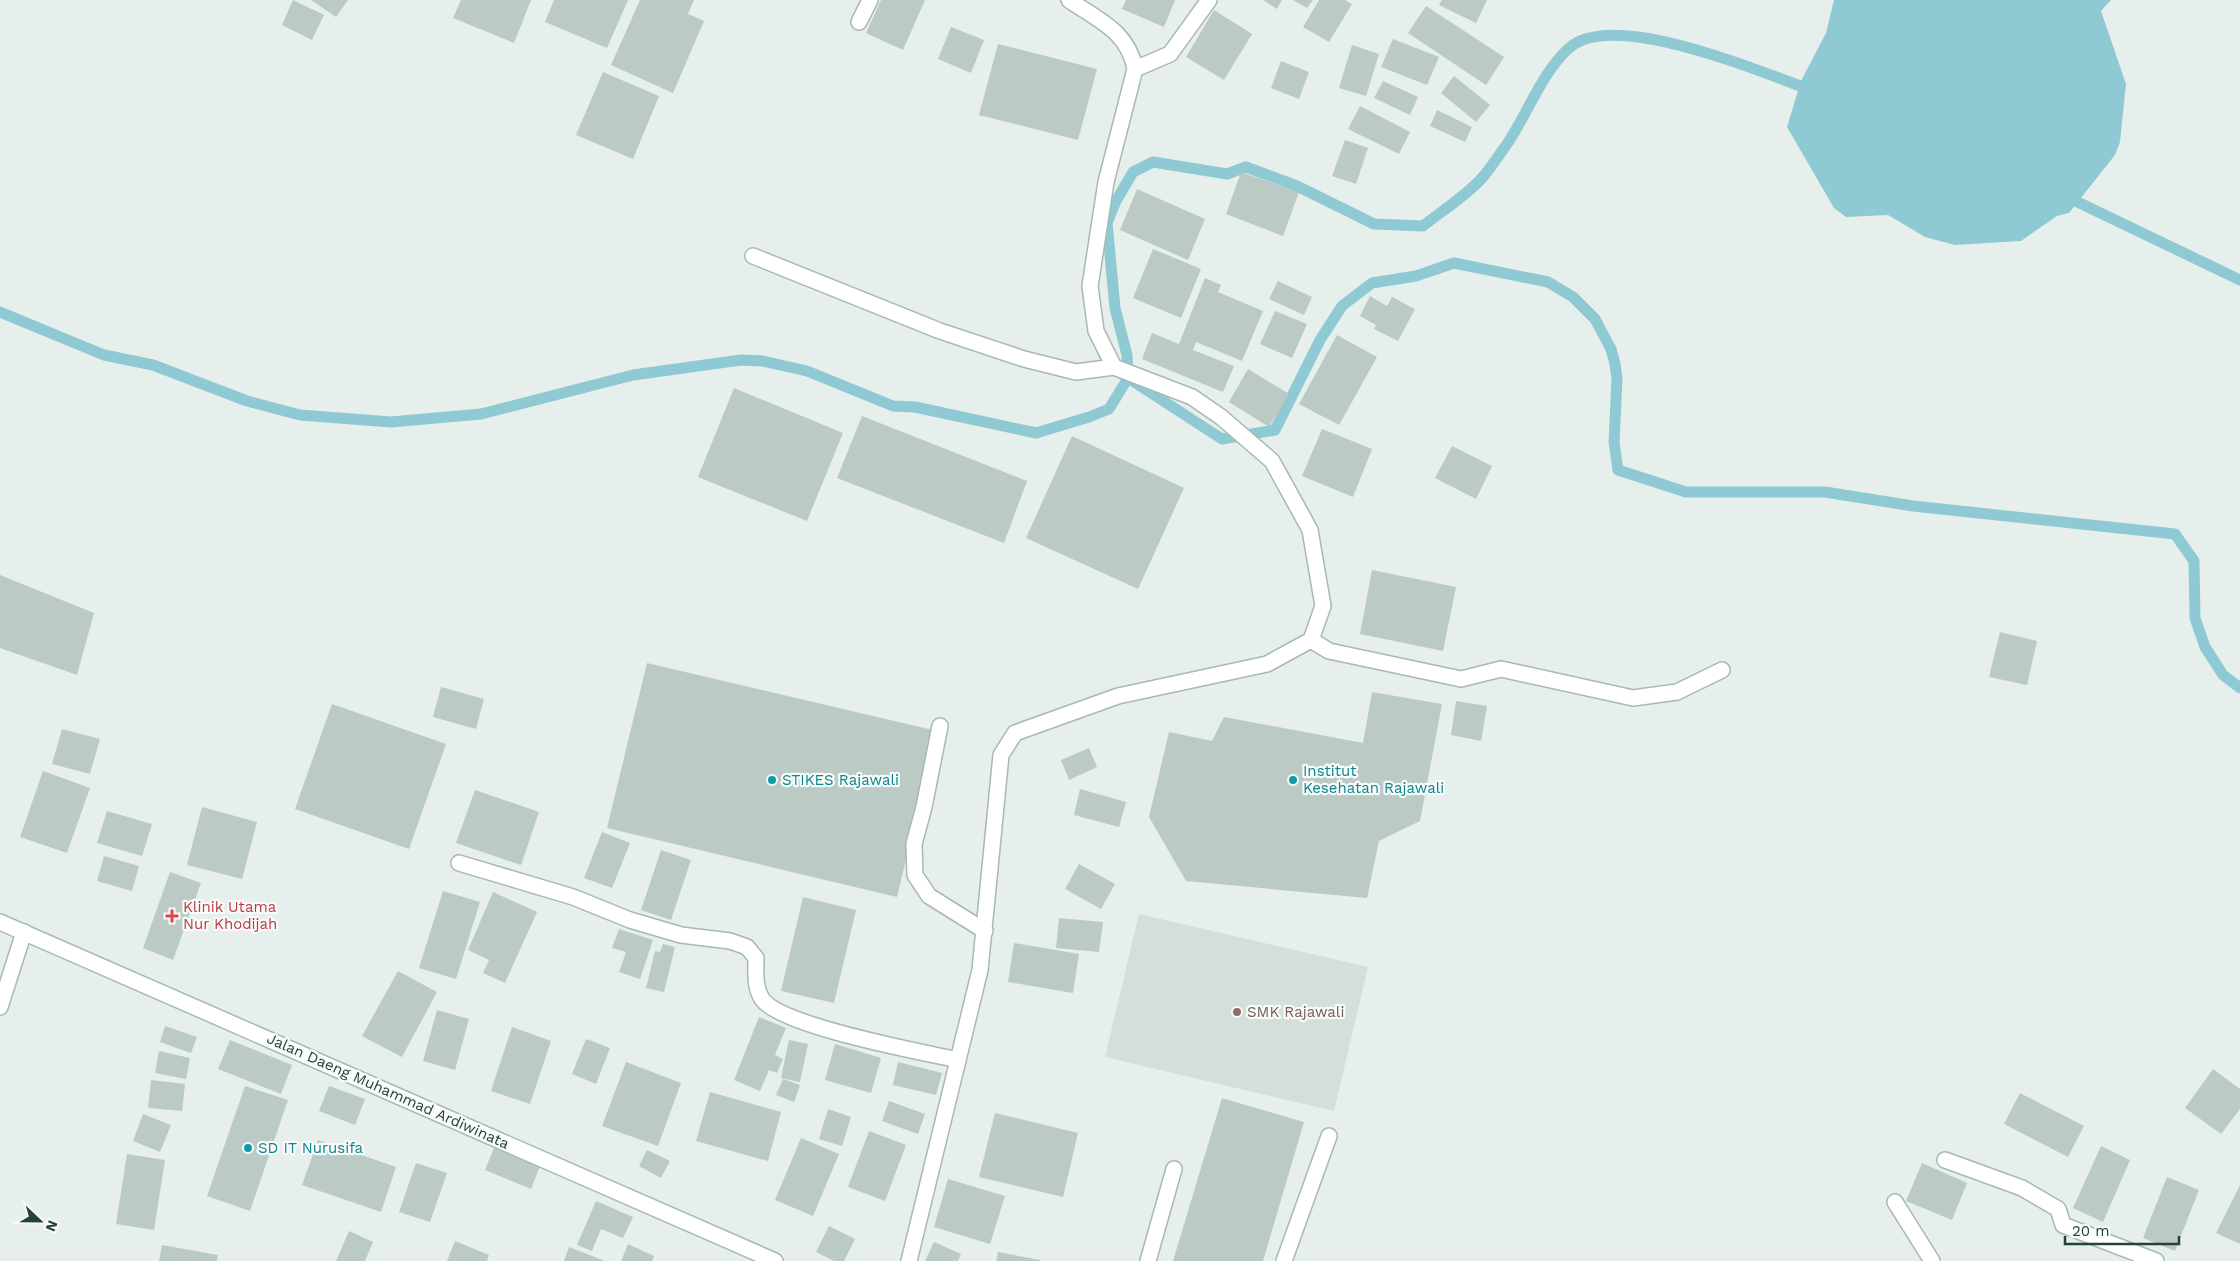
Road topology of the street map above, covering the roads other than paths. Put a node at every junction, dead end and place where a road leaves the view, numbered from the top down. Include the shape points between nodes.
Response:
1 (870, 0) edge
2 (1069, 0) edge
3 (1209, 0) edge
4 (860, 22) dead end
5 (1135, 69) junction
6 (753, 256) dead end
7 (1114, 367) junction
8 (1310, 640) junction
9 (1722, 670) dead end
10 (940, 726) dead end
11 (459, 863) dead end
12 (0, 922) edge
13 (985, 931) junction
14 (24, 932) junction
15 (0, 1007) edge
16 (958, 1060) junction
17 (1329, 1136) dead end
18 (1944, 1160) dead end
19 (1174, 1169) dead end
20 (1894, 1202) dead end
21 (775, 1261) edge
22 (909, 1261) edge
23 (1148, 1261) edge
24 (1284, 1261) edge
25 (1932, 1261) edge
26 (2156, 1261) edge

1 - 4 street
2 - 5 street via 1120,34 1132,54
3 - 5 street via 1170,54
5 - 7 street via 1106,182 1090,286 1096,331
6 - 7 street via 940,331 1024,359 1076,372
7 - 8 street via 1192,397 1221,416 1272,461 1310,530 1323,606
8 - 9 street via 1329,651 1461,679 1501,669 1634,698 1677,692
8 - 13 street via 1267,664 1118,696 1015,733 1001,755
10 - 13 street via 914,844 915,875 928,896
11 - 16 street via 572,897 681,936 730,941 747,947 756,958 755,982 763,1000 785,1015 840,1034
12 - 14 street, Jalan Daeng Muhammad Ardiwinata
13 - 16 street via 980,970
14 - 15 street
14 - 21 street, Jalan Daeng Muhammad Ardiwinata
16 - 22 street
17 - 24 street
18 - 26 street via 2022,1188 2058,1209 2064,1225
19 - 23 street
20 - 25 street

